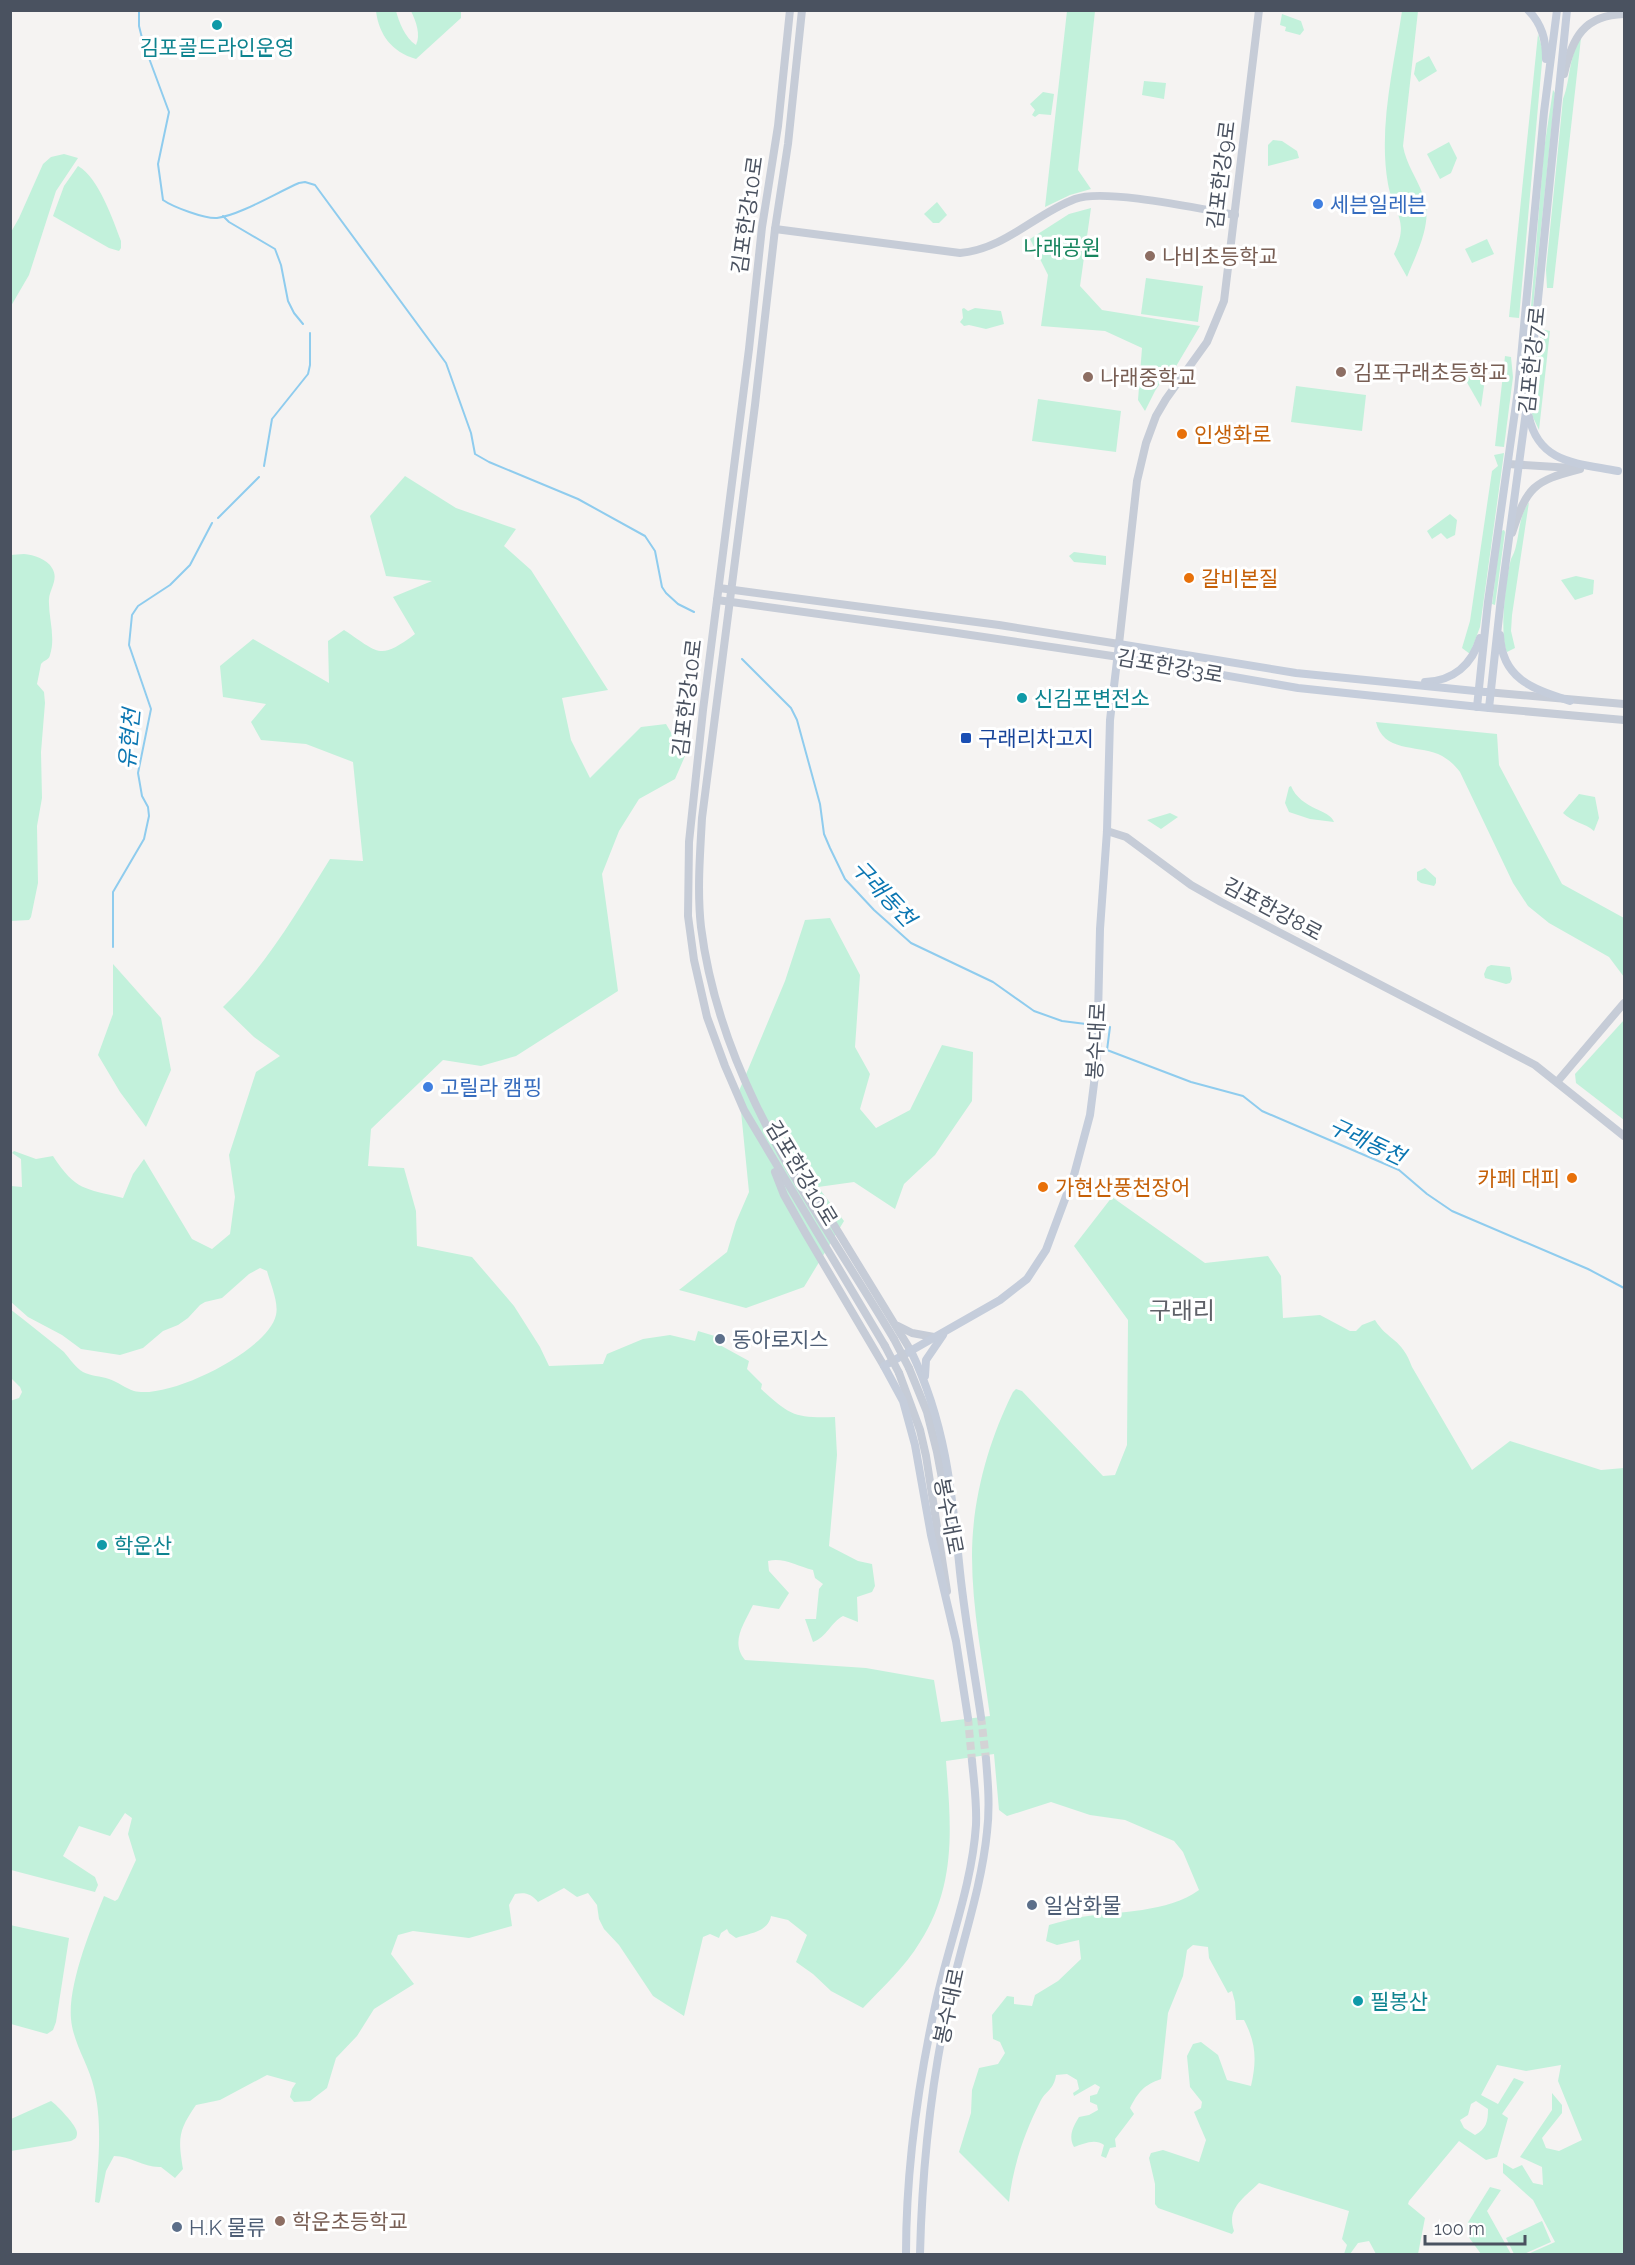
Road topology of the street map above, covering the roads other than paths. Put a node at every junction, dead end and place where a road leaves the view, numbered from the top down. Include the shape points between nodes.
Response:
1 (790, 10) edge
2 (802, 10) edge
3 (1259, 10) edge
4 (1528, 10) edge
5 (1557, 10) edge
6 (1568, 10) edge
7 (1624, 14) edge
8 (1559, 93) junction
9 (1544, 111) junction
10 (1234, 215) junction
11 (775, 229) junction
12 (1527, 409) junction
13 (1508, 464) junction
14 (1520, 465) junction
15 (1580, 469) junction
16 (1621, 471) edge
17 (1507, 549) junction
18 (719, 588) junction
19 (731, 589) junction
20 (1501, 598) junction
21 (717, 600) junction
22 (729, 602) junction
23 (1488, 602) junction
24 (1119, 644) junction
25 (1119, 657) junction
26 (1395, 684) junction
27 (1485, 692) junction
28 (1570, 701) junction
29 (1624, 704) edge
30 (1476, 707) junction
31 (1489, 708) junction
32 (1624, 720) edge
33 (1107, 831) junction
34 (1624, 1004) edge
35 (1557, 1082) junction
36 (1624, 1136) edge
37 (777, 1147) junction
38 (767, 1151) junction
39 (894, 1323) junction
40 (946, 1330) junction
41 (934, 1337) junction
42 (894, 1339) joint
43 (885, 1346) joint
44 (911, 1351) junction
45 (884, 1366) junction
46 (926, 1383) junction
47 (960, 1574) junction
48 (948, 1600) junction
49 (981, 1717) tunnel mouth
50 (968, 1718) tunnel mouth
51 (986, 1759) tunnel mouth
52 (972, 1761) tunnel mouth
53 (906, 2254) edge
54 (920, 2254) edge

1 - 18 street, 김포한강10로
2 - 11 street, 김포한강10로
3 - 10 street, 김포한강9로
4 - 9 main road via 1539,24 1546,47
5 - 9 main road, 김포한강7로
6 - 8 main road, 김포한강7로
7 - 8 street via 1601,17 1581,31 1568,54
8 - 12 main road, 김포한강7로
9 - 13 main road, 김포한강7로
10 - 11 street via 1110,196 1078,197 999,242 960,253
10 - 24 street, 김포한강9로 via 1227,283 1218,318 1199,355 1156,416 1146,443 1137,481
11 - 19 street, 김포한강10로
12 - 14 main road, 김포한강7로
12 - 16 main road via 1536,439 1552,454
13 - 14 street
13 - 23 main road, 김포한강7로
14 - 15 street
14 - 17 main road, 김포한강7로
15 - 16 street
15 - 17 street via 1544,482 1527,494
17 - 20 main road, 김포한강7로
18 - 19 street, 김포한강3로
18 - 21 street, 김포한강10로
19 - 22 street, 김포한강10로
19 - 24 street, 김포한강3로
20 - 27 main road, 김포한강7로
20 - 28 main road via 1500,639 1509,667 1528,685
21 - 22 street, 김포한강3로
21 - 38 street, 김포한강10로 via 689,842 688,916 694,960 714,1038 744,1110
22 - 25 street, 김포한강3로
22 - 37 street, 김포한강10로 via 702,819 701,926 725,1036
23 - 26 main road via 1478,644 1461,670 1437,681
23 - 27 main road, 김포한강7로
24 - 25 main road, 봉수대로
24 - 26 main road, 김포한강3로 via 1296,673
25 - 30 main road, 김포한강3로 via 1298,688
25 - 33 main road, 봉수대로 via 1110,720
26 - 27 main road, 김포한강3로
27 - 28 street, 김포한강3로
27 - 30 main road, 김포한강7로
27 - 31 main road, 김포한강7로
28 - 29 street, 김포한강3로
30 - 31 main road, 김포한강3로
31 - 32 street, 김포한강3로
33 - 35 street, 김포한강8로 via 1126,837 1221,902 1535,1065
33 - 40 main road, 봉수대로 via 1097,1060 1090,1115 1074,1175 1047,1250 1027,1279 1000,1300
34 - 35 street
35 - 36 street, 김포한강8로
37 - 39 street via 816,1197
37 - 42 street, 김포한강10로
38 - 43 street, 김포한강10로
38 - 45 street via 784,1195
39 - 41 street via 912,1333
39 - 44 street
40 - 41 main road, 봉수대로
40 - 46 main road via 926,1360
41 - 44 main road, 봉수대로
42 - 47 street, 봉수대로, bridge via 927,1412
43 - 48 street, 봉수대로, bridge via 920,1430
44 - 45 main road, 봉수대로
44 - 46 main road
45 - 48 main road via 903,1401
46 - 47 main road via 944,1444 956,1515
47 - 49 main road, 봉수대로
48 - 50 main road, 봉수대로
51 - 54 main road, 봉수대로 via 987,1832 931,2096
52 - 53 main road, 봉수대로 via 976,1796 973,1848 925,2059 915,2125

